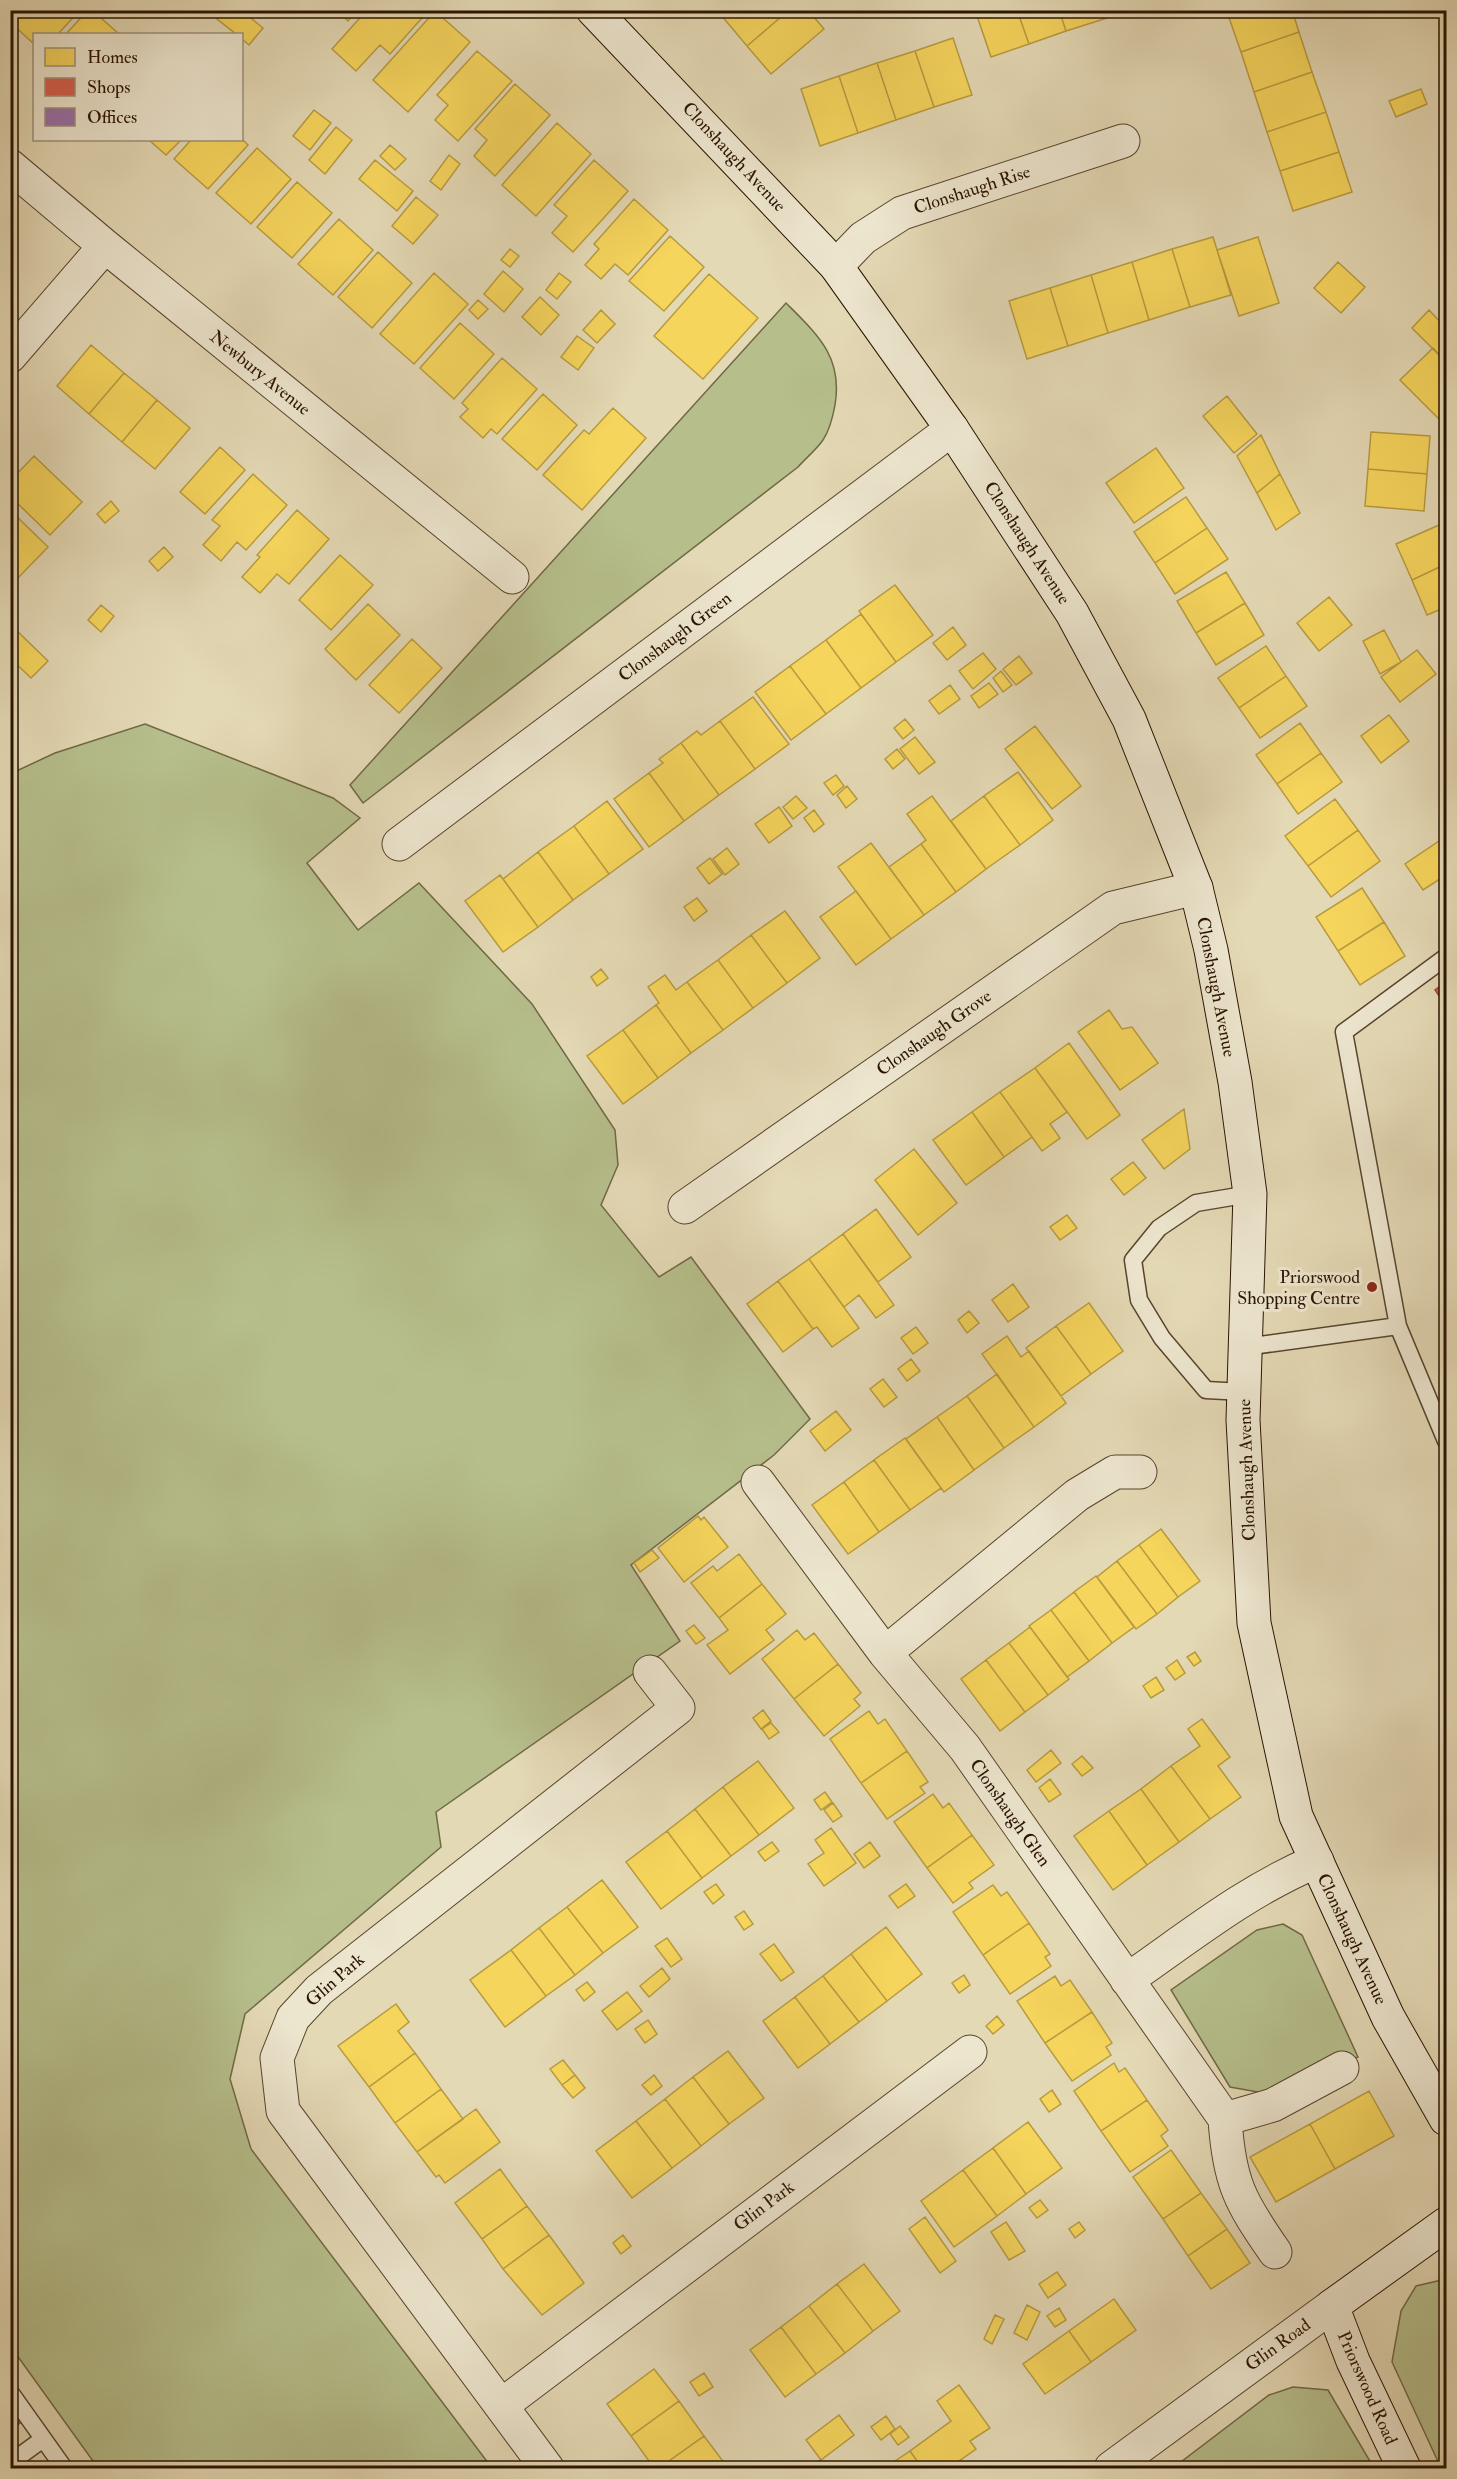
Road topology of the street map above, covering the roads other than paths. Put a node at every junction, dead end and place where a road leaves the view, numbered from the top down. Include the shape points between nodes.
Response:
1 (593, 10) edge
2 (1123, 141) dead end
3 (10, 166) edge
4 (105, 246) junction
5 (836, 266) junction
6 (10, 356) edge
7 (952, 429) junction
8 (512, 577) dead end
9 (399, 844) dead end
10 (1196, 888) junction
11 (1446, 957) edge
12 (1250, 1194) junction
13 (685, 1207) dead end
14 (1398, 1326) junction
15 (1245, 1347) junction
16 (1244, 1392) junction
17 (1446, 1441) edge
18 (1140, 1472) dead end
19 (758, 1482) dead end
20 (885, 1653) junction
21 (650, 1672) dead end
22 (1317, 1862) junction
23 (1127, 1980) junction
24 (970, 2052) dead end
25 (1342, 2068) dead end
26 (1446, 2119) edge
27 (1225, 2120) junction
28 (1446, 2224) edge
29 (1275, 2252) dead end
30 (1332, 2306) junction
31 (10, 2392) edge
32 (502, 2405) junction
33 (43, 2439) junction
34 (10, 2463) edge
35 (64, 2469) edge
36 (547, 2469) edge
37 (1111, 2469) edge
38 (1404, 2469) edge

1 - 5 street, Clonshaugh Avenue
2 - 5 street, Clonshaugh Rise via 902,213 863,238
3 - 4 street, Newbury Avenue
4 - 6 street
4 - 8 street, Newbury Avenue
5 - 7 street, Clonshaugh Avenue
7 - 9 street, Clonshaugh Green
7 - 10 street, Clonshaugh Avenue via 1072,613 1129,719
10 - 12 street, Clonshaugh Avenue via 1235,1082
10 - 13 street, Clonshaugh Grove via 1113,908
11 - 14 lane via 1344,1032
12 - 15 street, Clonshaugh Avenue
12 - 16 lane via 1196,1203 1159,1228 1132,1260 1138,1300 1162,1338 1206,1390
14 - 15 lane
14 - 17 lane
15 - 16 street, Clonshaugh Avenue
16 - 22 street, Clonshaugh Avenue via 1254,1623 1296,1815
18 - 20 street via 1115,1472 1077,1496
19 - 20 street, Clonshaugh Glen
20 - 23 street, Clonshaugh Glen via 964,1748
21 - 32 street, Glin Park via 678,1708 319,1990 293,2018 277,2058 283,2111
22 - 23 street via 1287,1874 1236,1904
22 - 26 street, Clonshaugh Avenue via 1388,2017
23 - 27 street, Clonshaugh Glen
24 - 32 street, Glin Park
25 - 27 street via 1273,2105
27 - 29 street, Clonshaugh Glen via 1232,2175 1244,2207
28 - 30 street, Glin Road
30 - 37 street, Glin Road
30 - 38 street, Priorswood Road via 1353,2361
31 - 33 lane
32 - 36 street, Glin Park
33 - 34 lane
33 - 35 lane

